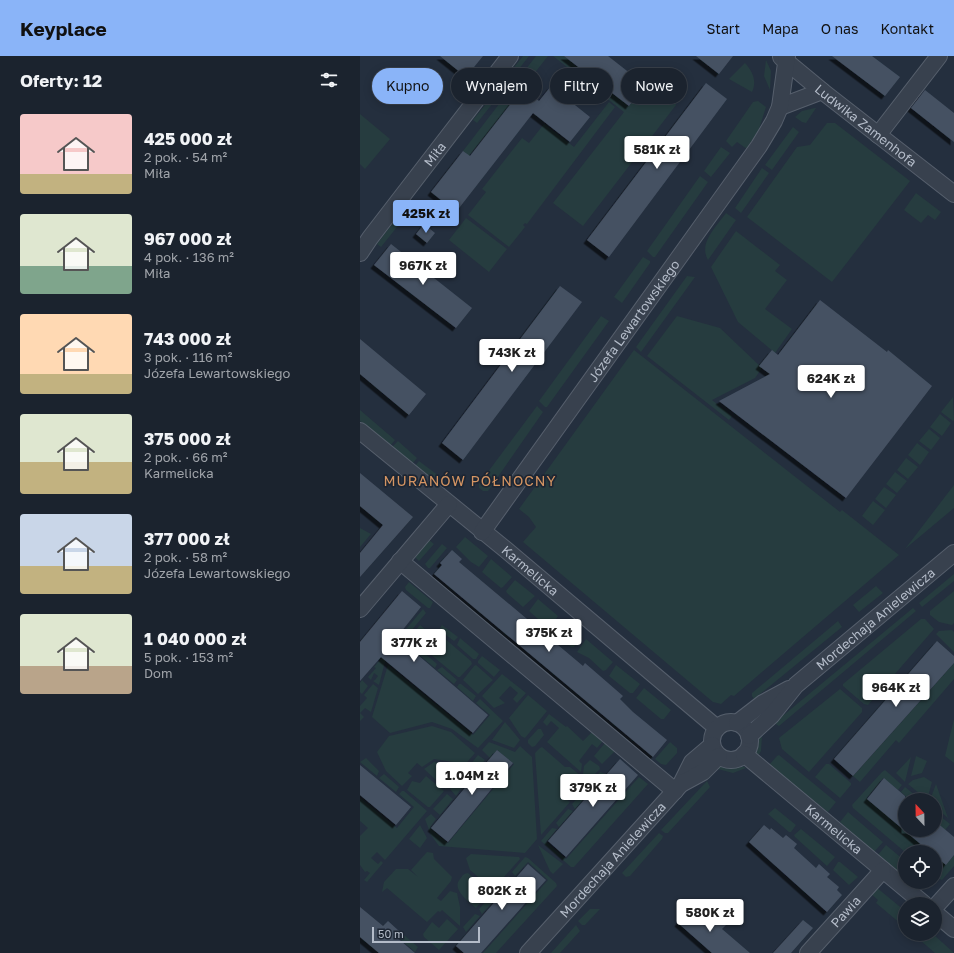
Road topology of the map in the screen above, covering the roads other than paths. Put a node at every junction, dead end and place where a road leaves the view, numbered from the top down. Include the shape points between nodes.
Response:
1 (510, 56) edge
2 (939, 56) edge
3 (784, 58) edge
4 (822, 91) junction
5 (780, 106) junction
6 (878, 135) junction
7 (954, 194) edge
8 (360, 253) edge
9 (360, 431) edge
10 (449, 504) junction
11 (482, 532) junction
12 (954, 552) edge
13 (400, 561) junction
14 (360, 609) edge
15 (796, 685) junction
16 (737, 723) junction
17 (717, 728) junction
18 (749, 736) junction
19 (716, 750) junction
20 (744, 754) junction
21 (678, 788) junction
22 (883, 870) junction
23 (954, 886) edge
24 (916, 897) edge
25 (942, 899) edge
26 (942, 919) edge
27 (954, 929) edge
28 (528, 953) edge
29 (808, 953) edge

1 - 8 street, Miła
2 - 6 street
3 - 4 street, Ludwika Zamenhofa
3 - 5 street, Józefa Lewartowskiego
4 - 5 street
4 - 6 street, Ludwika Zamenhofa
5 - 11 street, Józefa Lewartowskiego via 759,146
6 - 7 street, Ludwika Zamenhofa
9 - 10 street, Karmelicka
10 - 11 street, Karmelicka
10 - 13 street
11 - 17 street, Karmelicka
12 - 15 street, Mordechaja Anielewicza
13 - 14 street
13 - 21 street
15 - 16 street, Mordechaja Anielewicza via 763,703
15 - 18 street, Mordechaja Anielewicza via 772,714
16 - 17 street via 726,723
16 - 18 street
17 - 19 street via 713,735
18 - 20 street
19 - 20 street via 732,760
19 - 21 street, Mordechaja Anielewicza via 692,762
20 - 22 street, Karmelicka
21 - 28 street, Mordechaja Anielewicza
22 - 24 street, Karmelicka
22 - 29 street, Pawia
23 - 25 street
26 - 27 street

